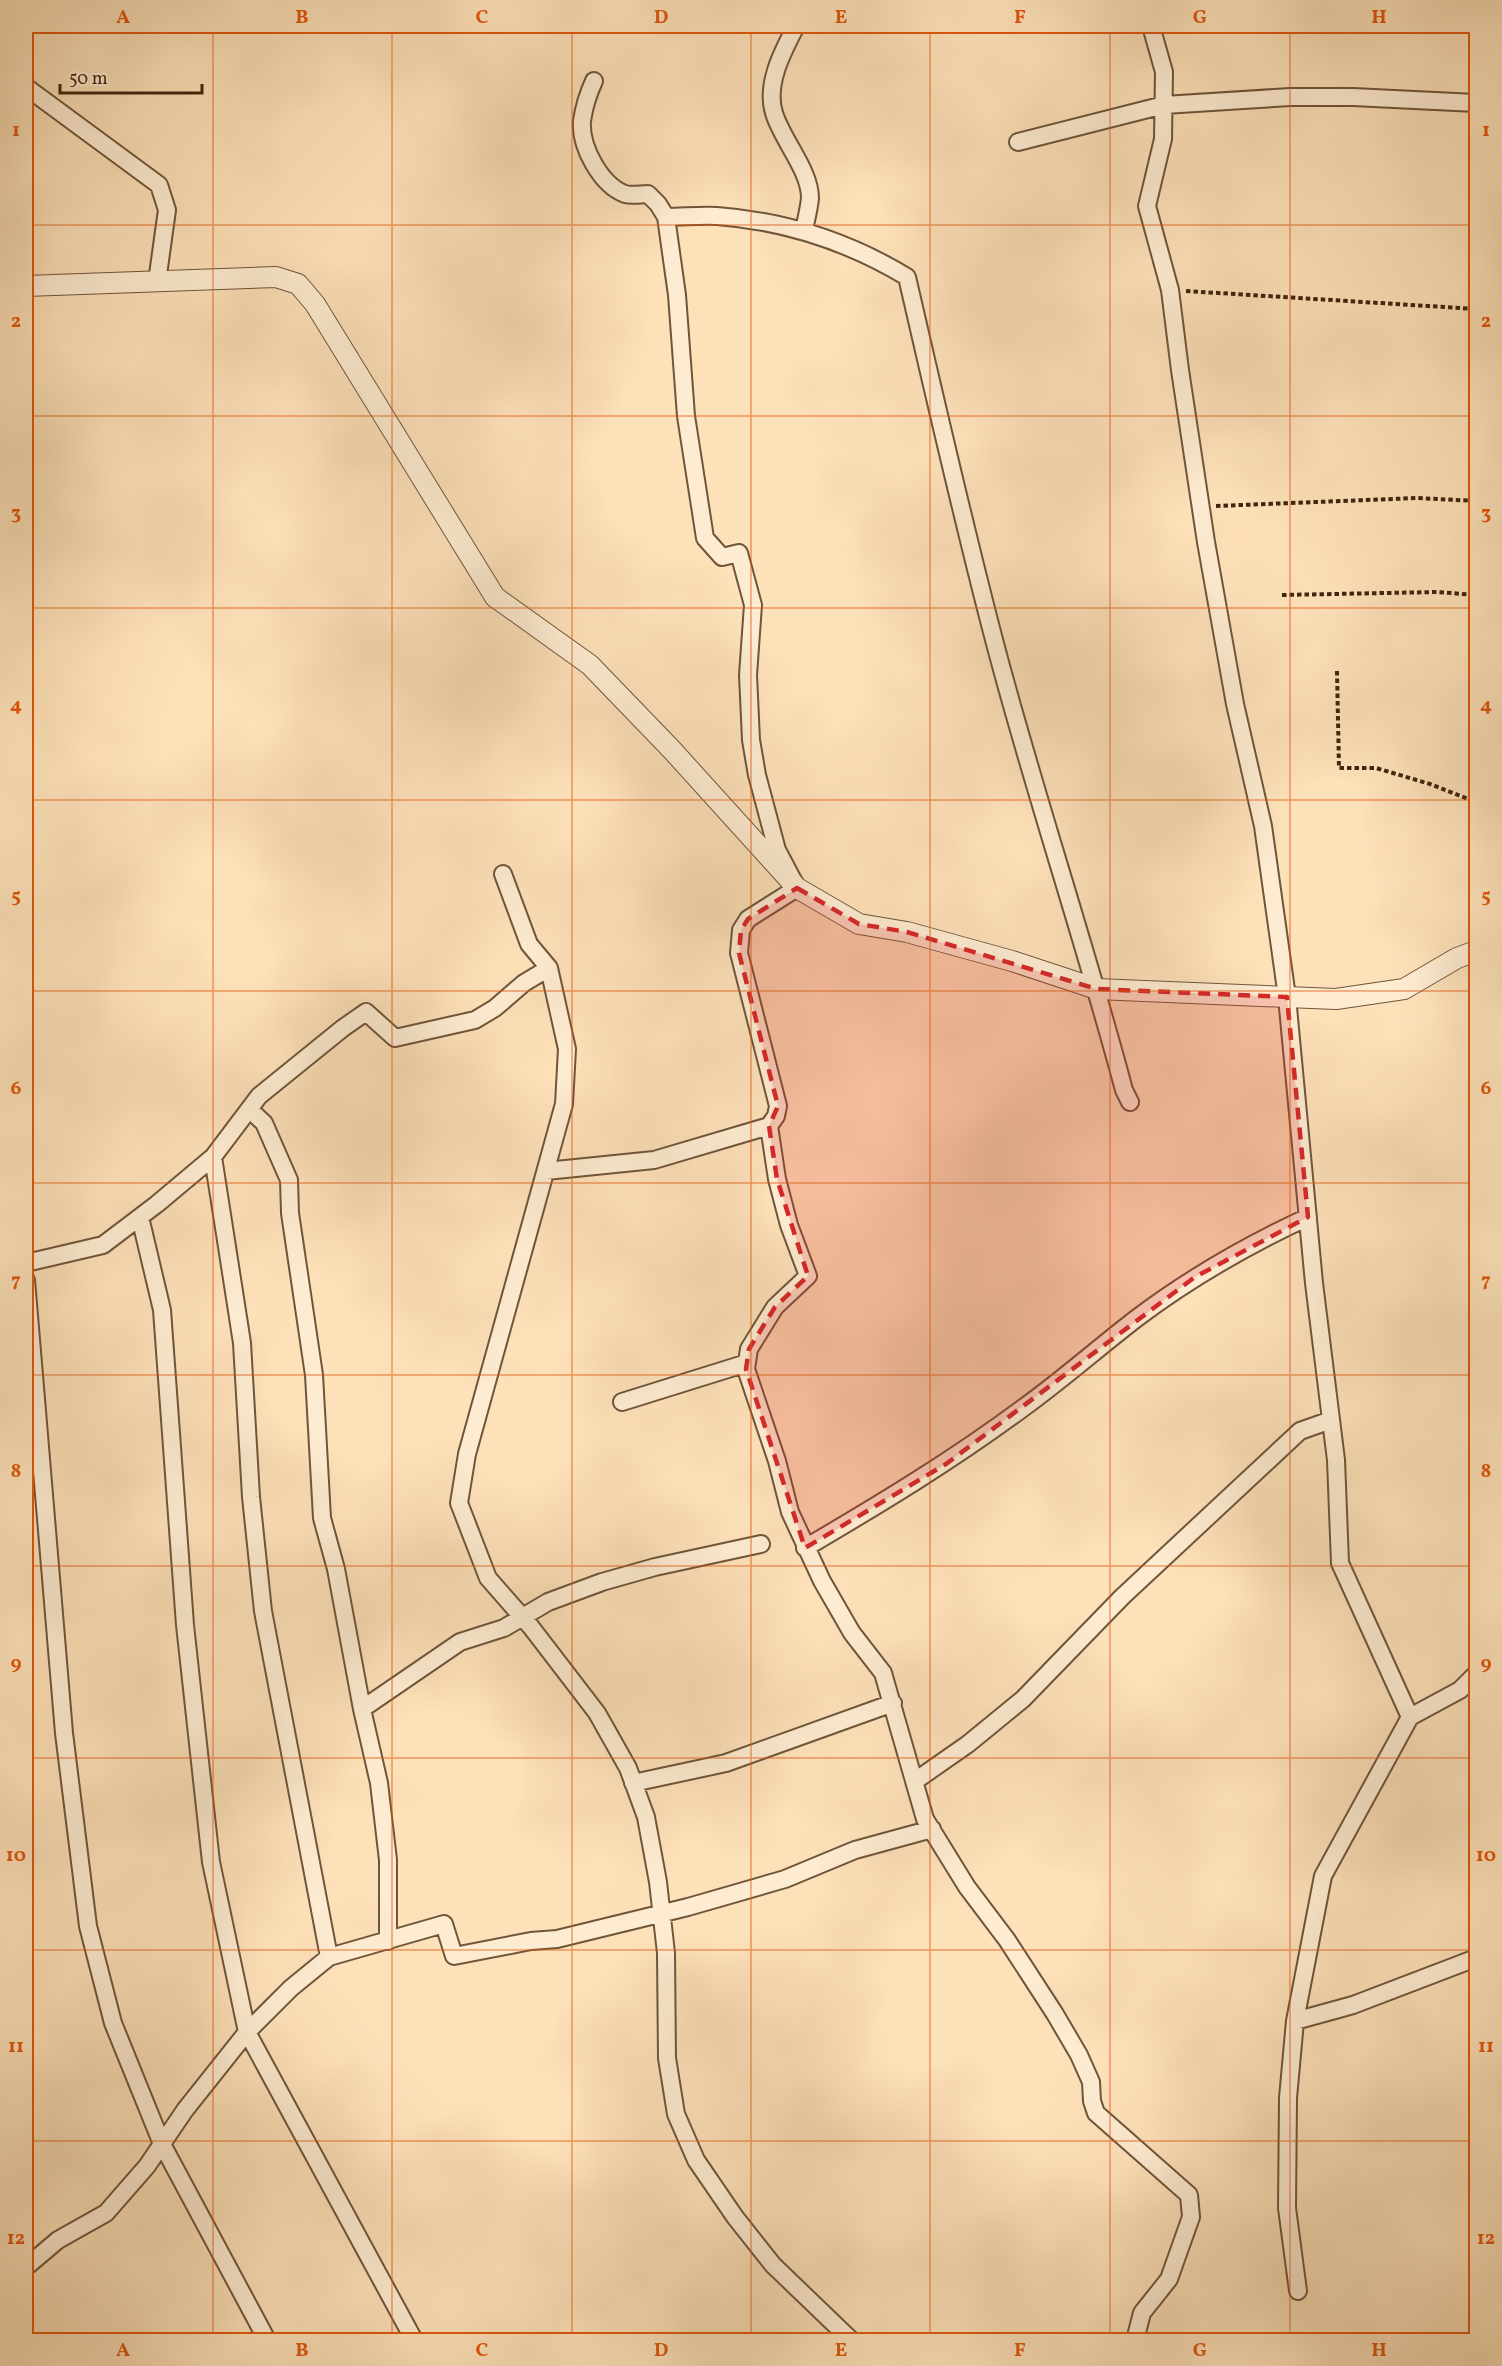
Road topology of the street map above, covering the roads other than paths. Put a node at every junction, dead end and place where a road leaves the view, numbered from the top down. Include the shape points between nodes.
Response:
1 (796, 26) edge
2 (1151, 26) edge
3 (594, 81) dead end
4 (26, 87) edge
5 (1476, 103) edge
6 (1164, 105) junction
7 (1018, 142) dead end
8 (666, 217) junction
9 (804, 230) junction
10 (157, 282) junction
11 (26, 286) edge
12 (503, 874) dead end
13 (797, 888) junction
14 (1476, 951) edge
15 (549, 968) junction
16 (1097, 989) junction
17 (1287, 997) junction
18 (1130, 1102) dead end
19 (249, 1109) junction
20 (770, 1126) junction
21 (213, 1157) junction
22 (546, 1171) junction
23 (140, 1217) junction
24 (1308, 1217) junction
25 (26, 1263) edge
26 (26, 1280) edge
27 (747, 1363) junction
28 (621, 1402) dead end
29 (1331, 1420) junction
30 (761, 1544) dead end
31 (806, 1548) junction
32 (522, 1618) junction
33 (1476, 1674) edge
34 (893, 1703) junction
35 (362, 1709) junction
36 (1410, 1718) junction
37 (915, 1781) junction
38 (633, 1783) junction
39 (932, 1829) junction
40 (661, 1912) junction
41 (388, 1941) junction
42 (329, 1957) junction
43 (1476, 1958) edge
44 (1295, 2021) junction
45 (247, 2032) junction
46 (162, 2144) junction
47 (26, 2267) edge
48 (1298, 2291) dead end
49 (267, 2340) edge
50 (414, 2340) edge
51 (851, 2340) edge
52 (1135, 2340) edge

1 - 9 street via 772,84 774,113 803,173 810,197
2 - 6 street via 1164,72
3 - 8 street via 582,124 586,146 596,167 610,186 627,194 648,194
4 - 10 street via 159,185 167,210
5 - 6 street via 1290,97
6 - 7 street
6 - 17 street via 1163,139 1147,206 1170,290 1201,507 1235,704 1263,826
8 - 9 street via 716,216
8 - 13 street via 677,295 686,416 705,538 723,557 739,553 742,563 753,605 748,675 751,741 777,850
9 - 16 street via 886,264 907,277 997,652
10 - 11 street
10 - 13 street via 276,277 298,284 315,304 495,597 590,665
12 - 15 street via 529,944
13 - 16 street via 859,924 907,932
13 - 20 street via 748,919 741,930 739,953 778,1106
14 - 17 street via 1404,988 1336,999
15 - 19 street via 475,1020 394,1038 366,1012 259,1096
15 - 22 street via 567,1049 564,1104
16 - 17 street
16 - 18 street
17 - 24 street
19 - 21 street
19 - 35 street via 264,1123 289,1180 290,1213 314,1375 322,1518 336,1569
20 - 22 street via 654,1160
20 - 27 street via 777,1179 808,1276 775,1307 749,1349
21 - 23 street
21 - 42 street via 242,1343 251,1497 263,1611
22 - 32 street via 467,1454 459,1503 488,1578
23 - 25 street via 103,1245
23 - 45 street via 162,1310 185,1625 211,1862
24 - 29 street
24 - 31 street via 1195,1277 946,1464
26 - 46 street via 64,1733 88,1926 113,2023
27 - 28 street
27 - 31 street via 790,1512
29 - 36 street via 1340,1563
29 - 37 street via 1300,1431 1122,1598 1023,1699
30 - 32 street via 602,1582 548,1602
31 - 34 street via 852,1633 883,1673
32 - 35 street via 460,1642
32 - 38 street via 597,1713
33 - 36 street via 1460,1690
34 - 37 street
34 - 38 street via 726,1763
35 - 41 street via 379,1783 388,1860
36 - 44 street via 1323,1876
37 - 39 street via 925,1819
38 - 40 street via 646,1816
39 - 40 street via 855,1850 785,1879
39 - 52 street via 1079,2055 1096,2113 1189,2194 1191,2217 1169,2279 1142,2313
40 - 41 street via 557,1939 454,1956 444,1924
40 - 51 street via 666,1953 667,2058 676,2114 696,2160 773,2265
41 - 42 street
42 - 45 street
43 - 44 street via 1353,2005
44 - 48 street via 1288,2098 1287,2208
45 - 46 street
45 - 50 street
46 - 47 street via 106,2213 58,2240
46 - 49 street

